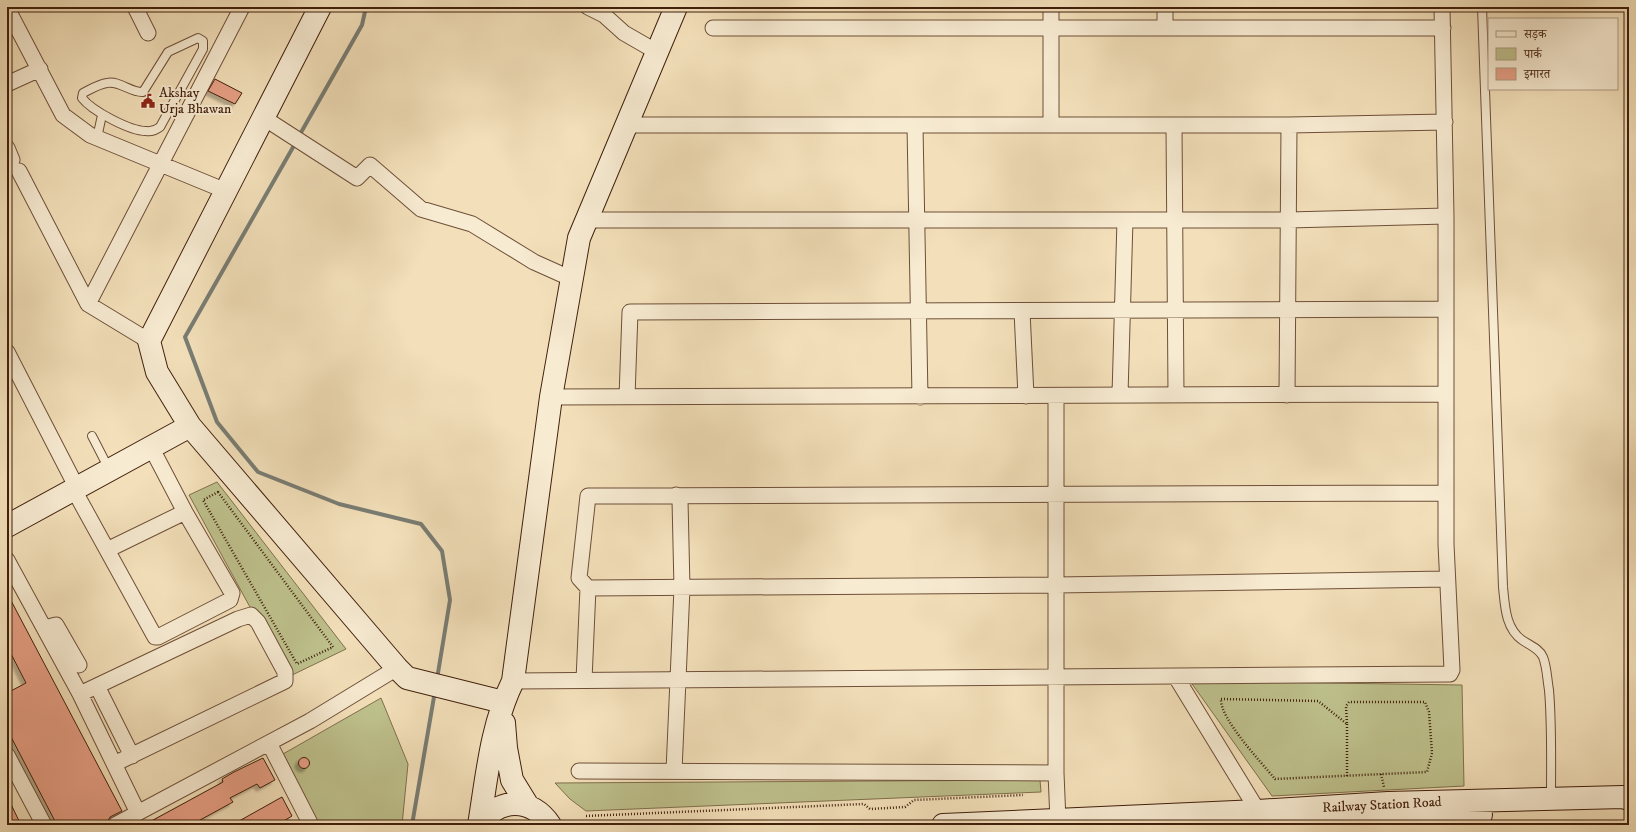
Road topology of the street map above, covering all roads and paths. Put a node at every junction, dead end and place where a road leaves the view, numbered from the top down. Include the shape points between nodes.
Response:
1 (135, 7) edge
2 (320, 7) edge
3 (588, 7) edge
4 (676, 7) edge
5 (1051, 7) edge
6 (1165, 7) edge
7 (1442, 7) edge
8 (1482, 7) edge
9 (7, 8) edge
10 (241, 8) edge
11 (713, 28) dead end
12 (1052, 28) junction
13 (1165, 28) junction
14 (1443, 28) junction
15 (148, 33) dead end
16 (658, 52) junction
17 (40, 69) junction
18 (7, 84) edge
19 (102, 115) junction
20 (264, 118) junction
21 (1445, 122) junction
22 (1051, 124) junction
23 (627, 125) junction
24 (1174, 125) junction
25 (1289, 125) junction
26 (915, 126) junction
27 (97, 138) junction
28 (7, 148) edge
29 (161, 164) junction
30 (13, 169) edge
31 (226, 191) junction
32 (1446, 216) junction
33 (586, 220) junction
34 (1125, 220) junction
35 (1175, 220) junction
36 (1288, 220) junction
37 (917, 221) junction
38 (572, 279) junction
39 (88, 304) junction
40 (1175, 308) junction
41 (1288, 308) junction
42 (1123, 309) junction
43 (1445, 309) junction
44 (1022, 311) junction
45 (919, 312) junction
46 (150, 340) junction
47 (7, 352) edge
48 (1445, 394) junction
49 (1120, 395) junction
50 (1176, 395) junction
51 (1287, 395) junction
52 (1026, 396) junction
53 (1056, 396) junction
54 (551, 397) junction
55 (627, 397) junction
56 (920, 397) junction
57 (190, 426) junction
58 (92, 436) dead end
59 (151, 448) junction
60 (110, 470) junction
61 (75, 489) junction
62 (1446, 493) junction
63 (1056, 494) junction
64 (676, 496) junction
65 (203, 500) joint
66 (185, 512) junction
67 (7, 526) edge
68 (107, 550) junction
69 (7, 560) edge
70 (1447, 579) junction
71 (1056, 585) junction
72 (588, 588) junction
73 (682, 588) junction
74 (44, 628) junction
75 (79, 665) dead end
76 (397, 668) junction
77 (1176, 677) junction
78 (1056, 678) junction
79 (678, 680) junction
80 (513, 681) junction
81 (585, 681) junction
82 (97, 686) junction
83 (80, 694) junction
84 (503, 702) junction
85 (1347, 724) junction
86 (269, 743) junction
87 (7, 755) edge
88 (132, 756) junction
89 (114, 764) junction
90 (580, 770) dead end
91 (674, 771) junction
92 (1056, 773) junction
93 (1347, 776) junction
94 (1023, 795) dead end
95 (1551, 798) junction
96 (1629, 800) edge
97 (1629, 805) edge
98 (528, 806) junction
99 (138, 812) junction
100 (1258, 812) junction
101 (586, 816) dead end
102 (457, 820) dead end
103 (1058, 821) junction
104 (44, 825) edge
105 (115, 825) edge
106 (311, 825) edge
107 (456, 825) edge
108 (480, 825) edge
109 (550, 825) edge
110 (943, 825) edge
111 (1302, 825) edge

1 - 15 street
2 - 20 street
3 - 16 street via 604,15 624,33
4 - 16 street
5 - 12 street
6 - 13 street
7 - 14 street
8 - 95 lane via 1503,586 1506,616 1510,626 1520,639 1537,649 1543,656 1547,672 1551,714
9 - 17 street
10 - 29 street
11 - 12 street
12 - 13 street
12 - 22 street
13 - 14 street
14 - 21 street
16 - 23 street
17 - 18 street
17 - 27 street via 63,115
19 - 19 lane via 141,131 160,127 204,49 203,41 198,38 168,52 143,92 138,93 107,82 83,93 85,103
19 - 27 lane
20 - 31 street
20 - 38 street via 357,178 370,165 421,209 472,224 534,262
21 - 25 street
21 - 32 street
22 - 24 street
22 - 26 street
23 - 26 street
23 - 33 street
24 - 25 street
24 - 35 street
25 - 36 street
26 - 37 street
27 - 29 street
28 - 30 street
29 - 31 street
29 - 39 street
30 - 39 street
31 - 46 street
32 - 36 street
32 - 43 street
33 - 37 street
33 - 38 street via 579,238
34 - 35 street
34 - 37 street
34 - 42 street
35 - 36 street
35 - 40 street
36 - 41 street
37 - 45 street
38 - 54 street
39 - 46 street
40 - 41 street
40 - 42 street
40 - 50 street
41 - 43 street
41 - 51 street
42 - 44 street
42 - 49 street
43 - 48 street
44 - 45 street
44 - 52 street
45 - 55 street via 630,312
45 - 56 street
46 - 57 street via 157,372
47 - 61 street
48 - 51 street
48 - 62 street
49 - 50 street
49 - 53 street
50 - 51 street
52 - 53 street
52 - 56 street
53 - 63 street
54 - 55 street
54 - 80 street
55 - 56 street
57 - 59 street
57 - 76 street
58 - 60 lane
59 - 60 street
59 - 66 street
60 - 61 street
61 - 67 street
61 - 68 street
62 - 63 street
62 - 70 street
63 - 64 street
63 - 71 street
64 - 72 street via 588,496 578,578
64 - 73 street via 680,500
65 - 65 path via 297,664 333,647 218,492
66 - 68 street
66 - 68 street via 232,596 230,600 158,637 153,635
69 - 74 street
70 - 71 street
70 - 77 street via 1452,670 1450,674
71 - 73 street
71 - 78 street
72 - 73 street
72 - 81 street
73 - 79 street
74 - 75 street via 56,625
74 - 83 street
76 - 84 street via 407,678
76 - 86 street
77 - 78 street
77 - 100 street
78 - 79 street
78 - 92 street
79 - 81 street
79 - 91 street
80 - 81 street
80 - 84 street
82 - 83 street
82 - 88 street
82 - 88 street via 251,615 258,622 285,672 284,681
83 - 89 street
84 - 98 street via 506,748 512,780
84 - 108 street via 496,727
85 - 93 path
85 - 93 path via 1346,706 1349,702 1425,702 1429,712 1432,753 1427,772
85 - 93 path via 1318,702 1222,699 1221,706 1228,720 1275,779
86 - 99 street
86 - 106 street
87 - 104 street
88 - 89 street
89 - 99 street
90 - 91 street
91 - 92 street
92 - 103 street
94 - 101 path via 914,800 905,807 870,809 864,804
95 - 96 street, Railway Station Road via 1623,797
95 - 100 street, Railway Station Road via 1388,803
97 - 111 street, Railway Station Road via 1622,808
98 - 108 street via 505,805 494,809
98 - 109 street via 537,810
99 - 105 street
100 - 103 street, Railway Station Road
102 - 107 path
103 - 110 street, Railway Station Road

